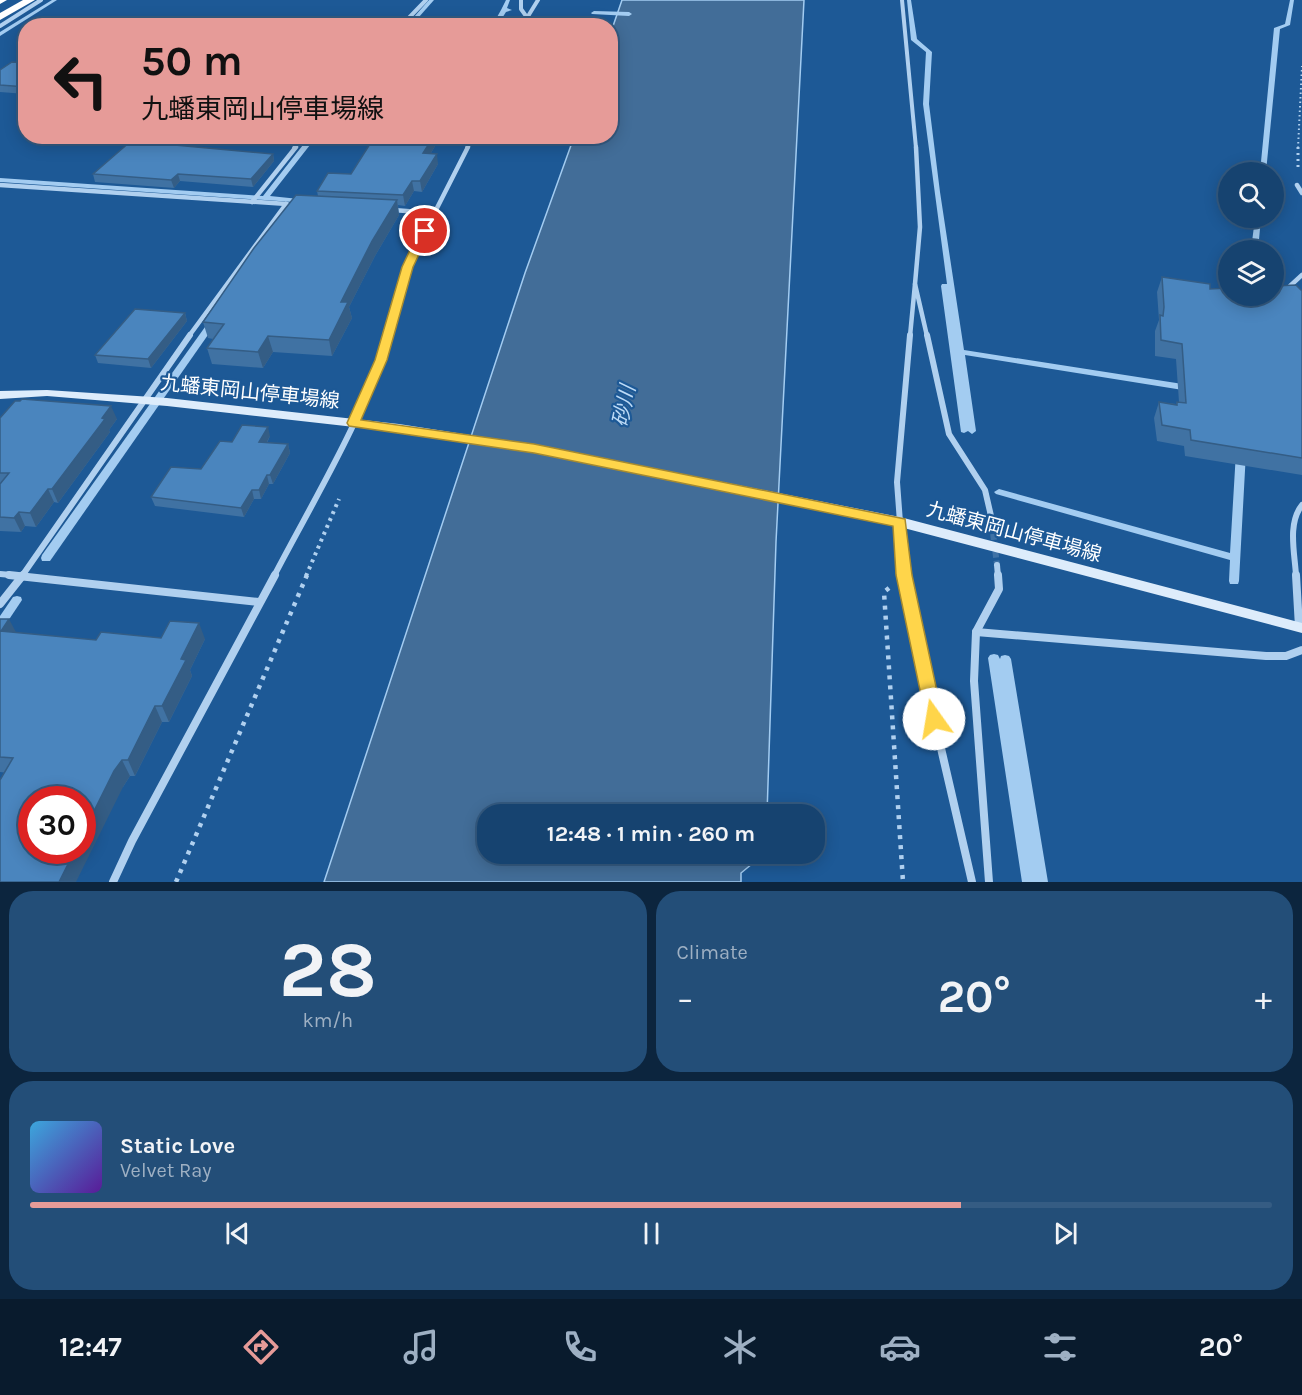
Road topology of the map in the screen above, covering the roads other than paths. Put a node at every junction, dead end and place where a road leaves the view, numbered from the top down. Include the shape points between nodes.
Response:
1 (30, 0) edge
2 (41, 0) edge
3 (426, 0) edge
4 (521, 0) edge
5 (538, 0) edge
6 (902, 0) edge
7 (526, 16) joint
8 (0, 17) edge
9 (409, 18) edge
10 (0, 26) edge
11 (298, 144) edge
12 (469, 144) edge
13 (0, 185) edge
14 (1297, 185) road end
15 (1302, 193) edge
16 (255, 198) junction
17 (386, 210) edge
18 (433, 213) junction
19 (1302, 275) edge
20 (915, 284) junction
21 (1302, 304) edge
22 (0, 395) edge
23 (353, 423) junction
24 (1302, 505) edge
25 (991, 516) tunnel mouth
26 (900, 522) junction
27 (997, 565) tunnel mouth
28 (0, 574) edge
29 (22, 576) junction
30 (260, 602) junction
31 (0, 604) edge
32 (1300, 627) edge
33 (976, 632) junction
34 (1302, 650) edge
35 (113, 882) edge
36 (972, 882) edge
37 (989, 882) edge

1 - 8 highway
2 - 10 street
3 - 9 street
4 - 7 street
5 - 7 street
6 - 20 street via 919,174
11 - 16 street
12 - 18 street
13 - 16 street
14 - 15 street
16 - 29 street via 289,204 159,377
17 - 18 street
18 - 23 street via 407,267 381,360
19 - 21 street via 1290,286
20 - 25 street via 949,434 985,490
20 - 26 street via 897,482
22 - 23 main road, 九蟠東岡山停車場線 via 47,393
23 - 26 main road, 九蟠東岡山停車場線 via 545,451
23 - 30 street
24 - 32 street via 1293,528
26 - 32 main road, 九蟠東岡山停車場線
26 - 36 street via 904,575 918,649
27 - 33 street via 999,589
28 - 29 street
29 - 30 street
29 - 31 street
30 - 35 street
33 - 34 street via 1266,656 1286,656
33 - 37 street via 974,681

